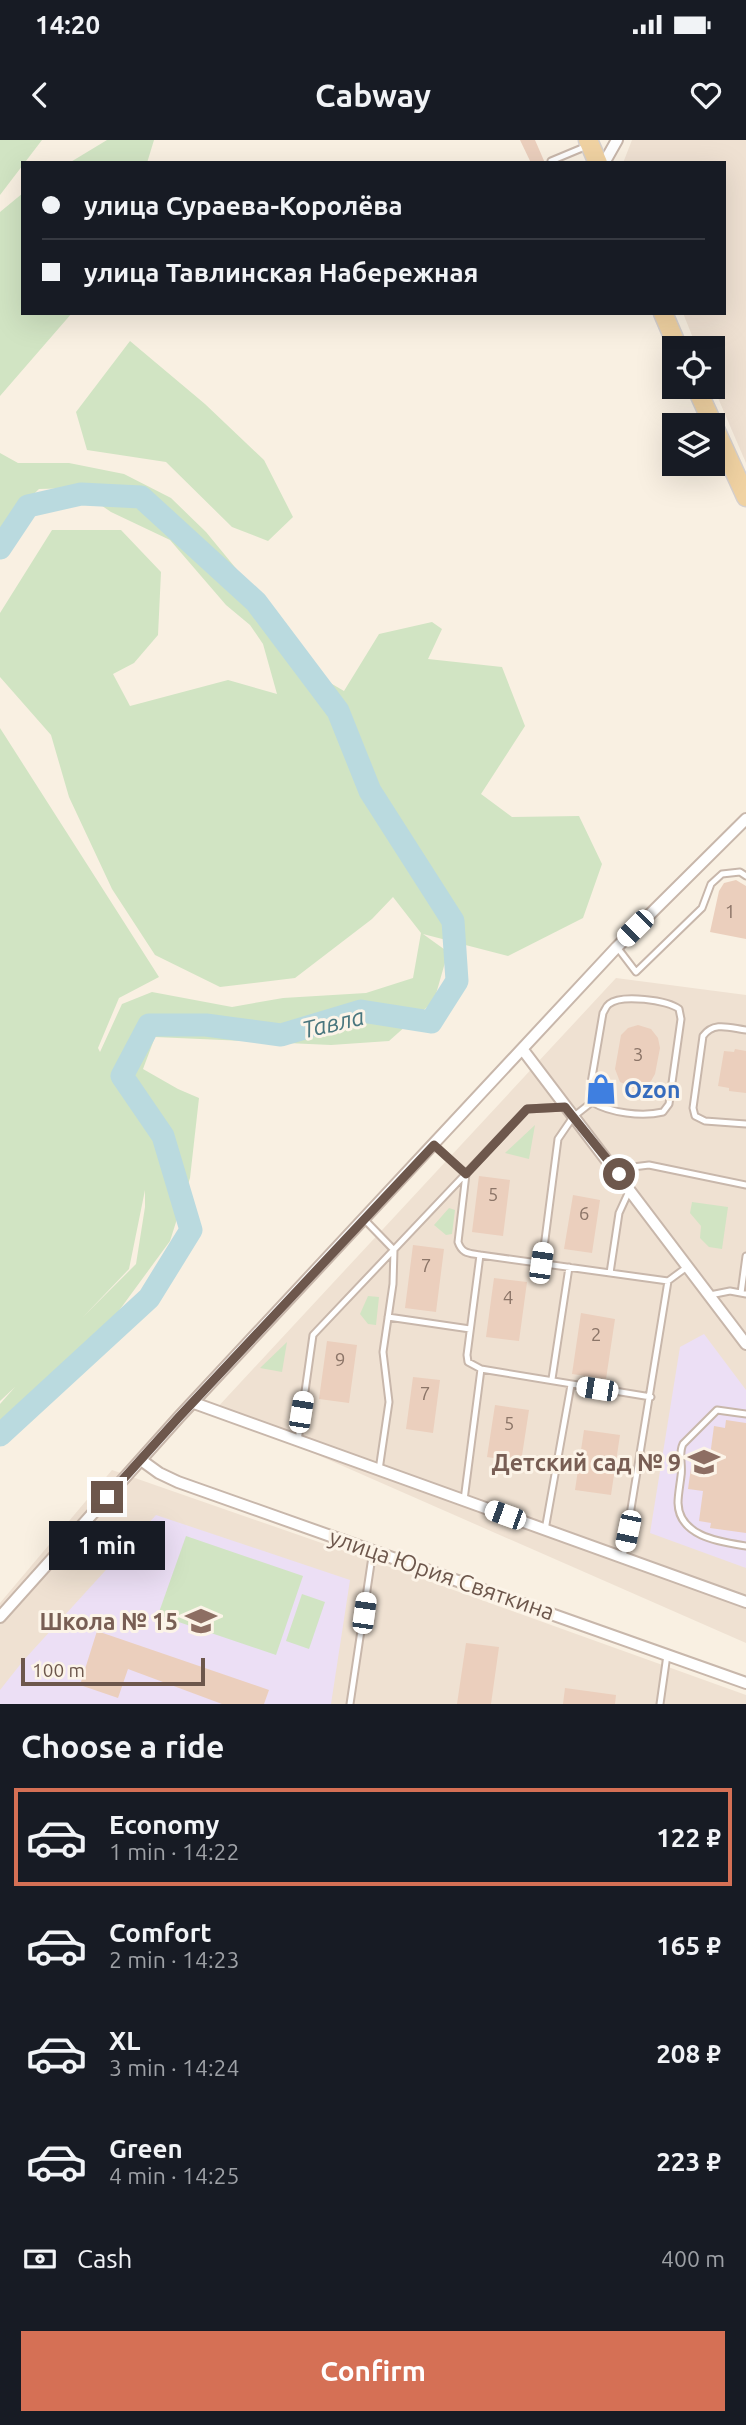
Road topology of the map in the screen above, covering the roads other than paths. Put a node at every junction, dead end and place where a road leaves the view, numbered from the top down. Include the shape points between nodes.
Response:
1 (617, 140) edge
2 (589, 143) edge
3 (551, 161) dead end
4 (597, 161) edge
5 (605, 161) edge
6 (664, 315) edge
7 (673, 336) edge
8 (701, 399) edge
9 (746, 497) edge
10 (746, 819) edge
11 (746, 876) edge
12 (617, 947) junction
13 (746, 1030) edge
14 (523, 1050) junction
15 (592, 1102) junction
16 (565, 1107) junction
17 (573, 1117) junction
18 (746, 1124) edge
19 (434, 1145) junction
20 (466, 1174) junction
21 (619, 1174) junction
22 (746, 1185) edge
23 (630, 1189) junction
24 (364, 1219) junction
25 (394, 1250) junction
26 (480, 1255) junction
27 (746, 1256) edge
28 (541, 1263) junction
29 (569, 1267) junction
30 (687, 1267) junction
31 (610, 1273) junction
32 (668, 1281) junction
33 (744, 1294) edge
34 (710, 1295) junction
35 (388, 1317) junction
36 (470, 1329) junction
37 (746, 1344) edge
38 (481, 1369) junction
39 (552, 1379) junction
40 (571, 1385) junction
41 (651, 1397) junction
42 (194, 1403) junction
43 (746, 1414) edge
44 (298, 1441) junction
45 (141, 1460) junction
46 (379, 1470) junction
47 (464, 1500) junction
48 (545, 1530) junction
49 (746, 1546) edge
50 (373, 1550) junction
51 (623, 1558) junction
52 (746, 1602) edge
53 (0, 1617) edge
54 (667, 1654) junction
55 (746, 1683) edge
56 (351, 1704) edge
57 (660, 1704) edge

1 - 5 street
2 - 3 lane
2 - 4 main road
6 - 7 main road
8 - 9 main road
10 - 12 street
11 - 12 lane via 722,874 711,884 702,908 636,972
12 - 14 street
13 - 18 lane via 717,1026 703,1036 693,1108 695,1116 705,1121
14 - 16 street
14 - 19 street
15 - 15 lane via 603,1109 663,1112 669,1104 681,1019 673,1003 621,999 609,1004 603,1013 590,1088
15 - 17 lane
16 - 17 street
16 - 20 lane via 527,1109
17 - 21 street
17 - 28 lane via 558,1139
19 - 20 lane
19 - 24 street
20 - 25 lane
20 - 26 lane via 458,1242 466,1253
21 - 22 lane via 649,1165
21 - 23 street
23 - 30 street
23 - 31 lane via 619,1213
24 - 25 lane
24 - 42 street
25 - 35 lane
25 - 44 lane via 313,1335
26 - 28 lane
26 - 36 lane
27 - 33 lane
28 - 29 lane
29 - 31 lane
29 - 39 lane
30 - 32 lane
30 - 34 street
31 - 32 lane
32 - 41 lane
33 - 34 lane
34 - 37 street
35 - 36 lane
35 - 46 lane via 383,1352 389,1402
36 - 38 lane via 468,1362
38 - 39 lane
38 - 47 lane
39 - 40 lane
40 - 41 lane
40 - 48 lane
41 - 51 lane
42 - 44 street
42 - 45 street
43 - 49 lane via 717,1410 683,1444 678,1505 682,1519 695,1531 713,1541
44 - 46 street
45 - 50 street, улица Юрия Святкина via 178,1482
45 - 53 street
46 - 47 street
47 - 48 street
48 - 51 street
50 - 54 street, улица Юрия Святкина
50 - 56 lane
51 - 52 street
54 - 55 street, улица Юрия Святкина
54 - 57 lane

